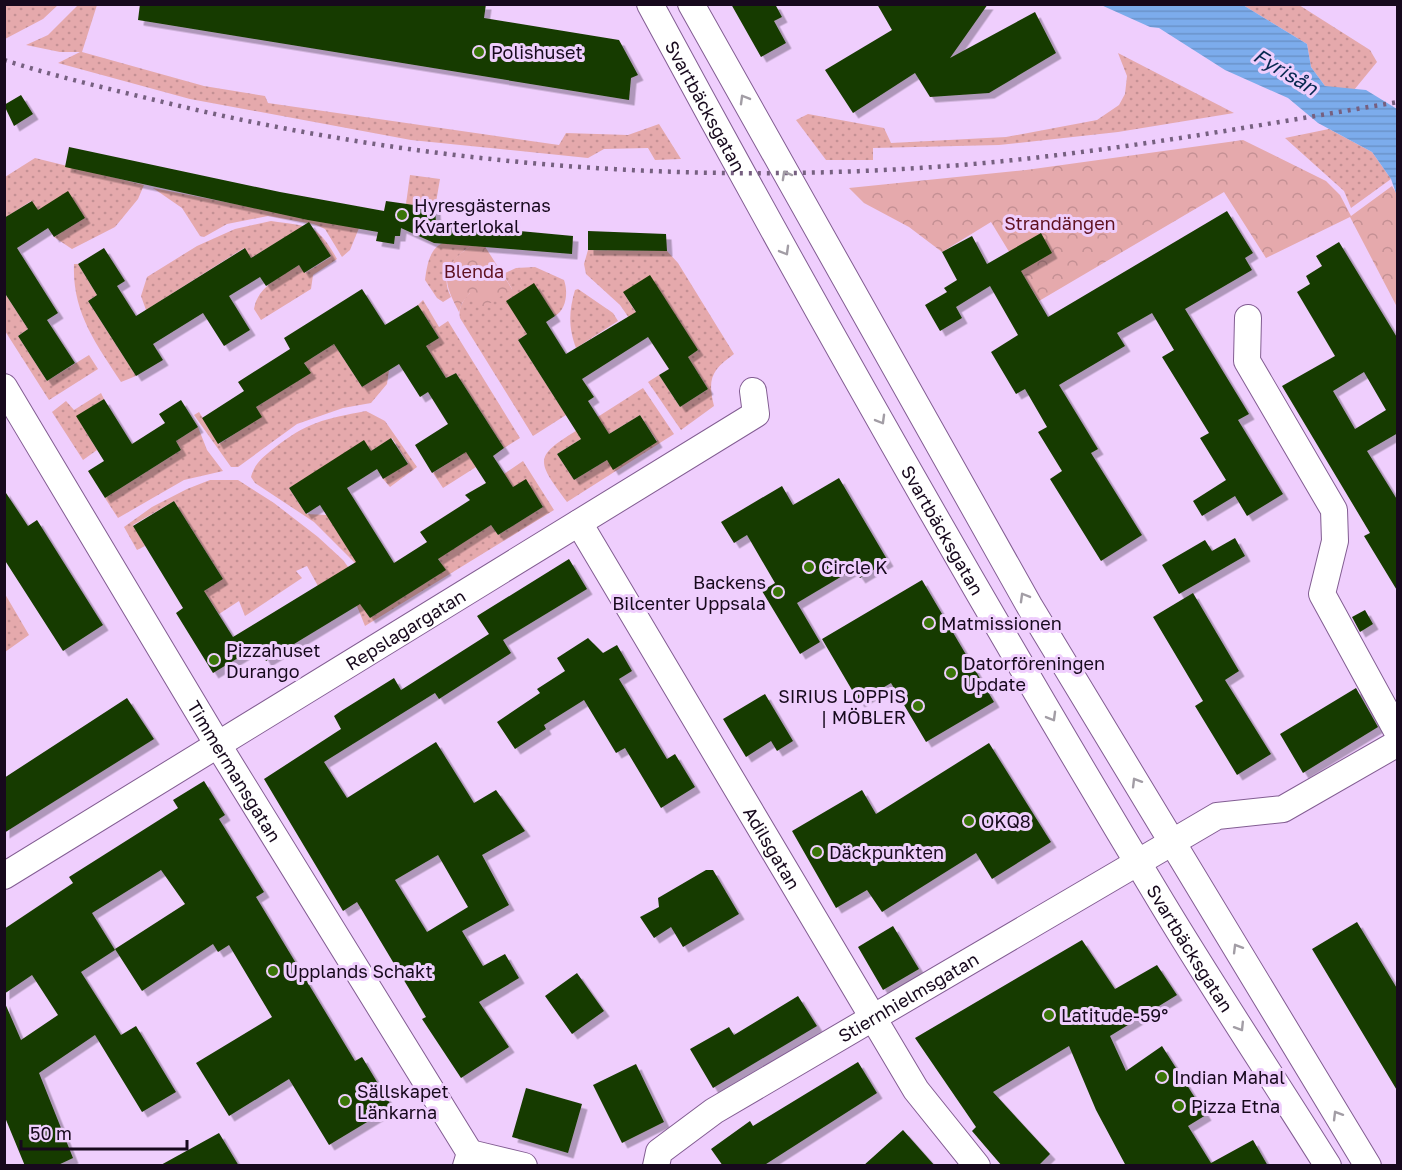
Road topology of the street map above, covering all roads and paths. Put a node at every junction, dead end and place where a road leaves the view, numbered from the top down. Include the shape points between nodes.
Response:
1 (650, 4) edge
2 (691, 4) edge
3 (1248, 318) dead end
4 (4, 387) edge
5 (753, 391) dead end
6 (579, 523) junction
7 (1398, 733) edge
8 (1398, 743) edge
9 (218, 745) junction
10 (1173, 842) junction
11 (1139, 863) junction
12 (4, 876) edge
13 (875, 1019) junction
14 (468, 1159) edge
15 (524, 1166) edge
16 (656, 1166) edge
17 (977, 1166) edge
18 (1328, 1166) edge
19 (1368, 1166) edge

1 -> 11 street, Svartbäcksgatan via 950,542
10 -> 2 street, Svartbäcksgatan via 1019,588
3 - 7 street via 1247,361 1334,510 1335,541 1322,594
4 - 9 street, Timmermansgatan
5 - 6 street, Repslagargatan via 756,414
6 - 9 street, Repslagargatan
6 - 13 street, Adilsgatan
8 - 10 street via 1283,809 1217,816
9 - 12 street, Repslagargatan
9 - 14 street, Timmermansgatan
10 - 11 street, Stiernhielmsgatan
19 -> 10 street, Svartbäcksgatan
11 - 13 street, Stiernhielmsgatan
11 -> 18 street, Svartbäcksgatan
13 - 16 street, Stiernhielmsgatan via 714,1111 659,1152
13 - 17 street, Adilsgatan via 916,1090
14 - 15 street

